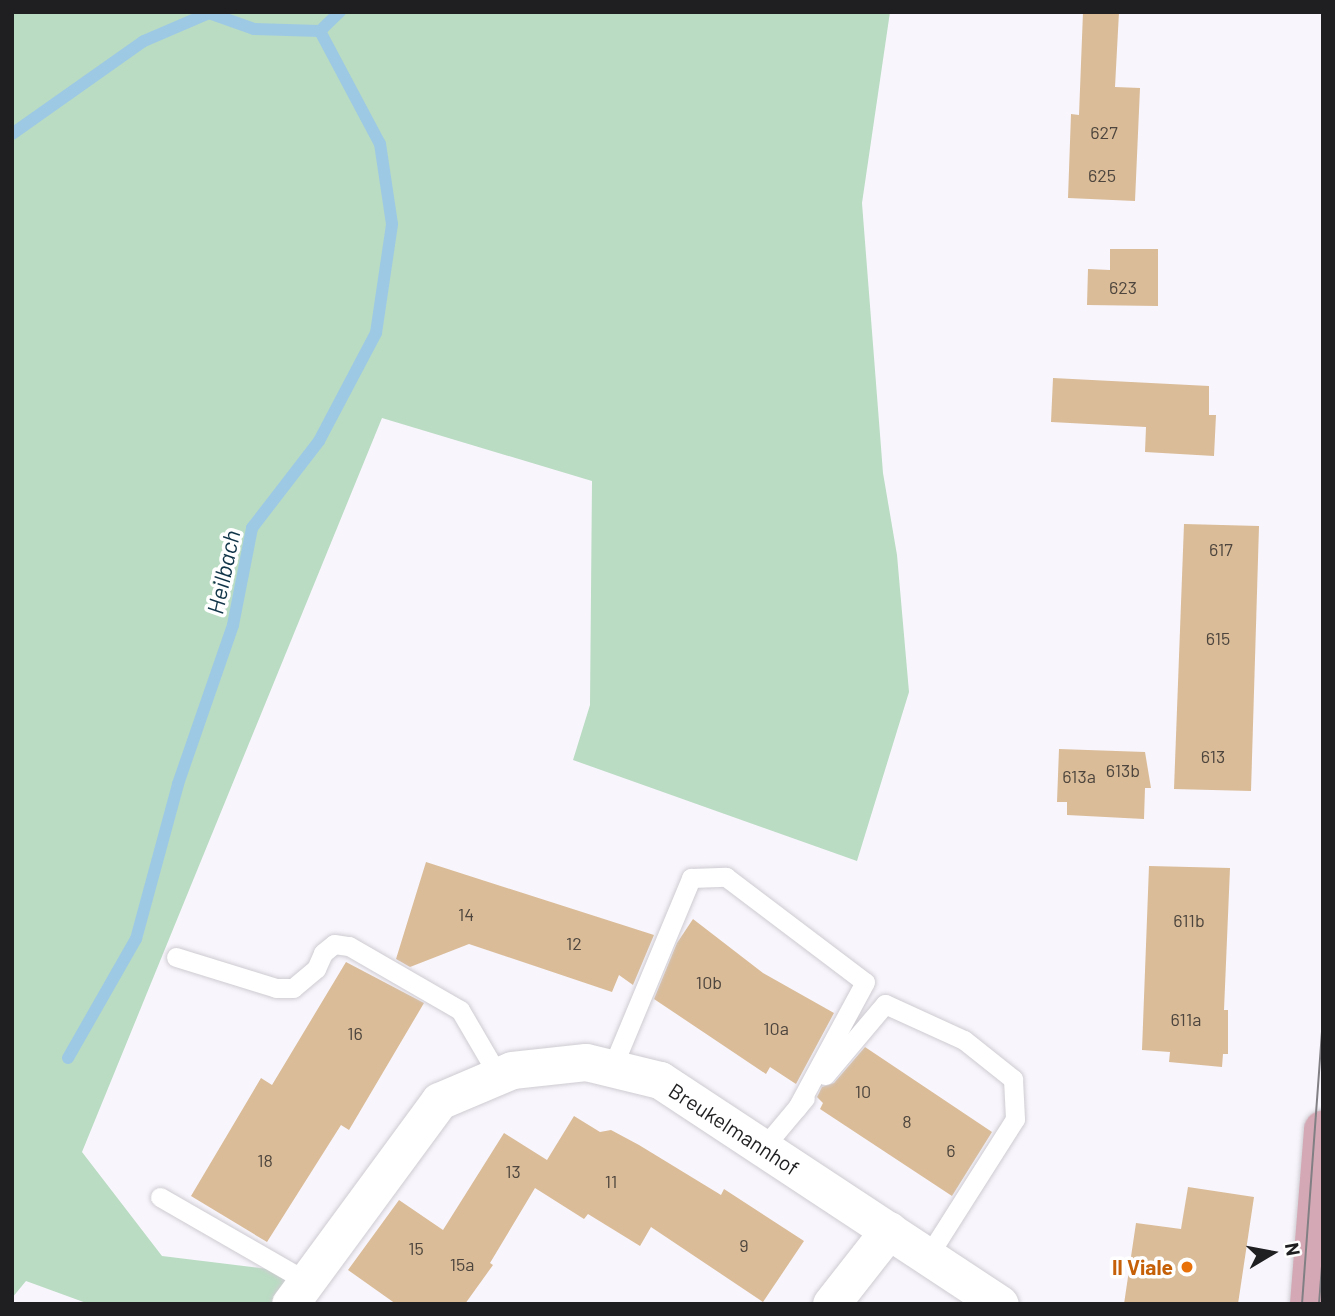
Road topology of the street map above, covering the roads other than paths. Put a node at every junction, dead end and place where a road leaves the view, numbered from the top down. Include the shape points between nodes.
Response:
1 (176, 957) dead end
2 (612, 1068) junction
3 (498, 1075) junction
4 (797, 1108) junction
5 (1323, 1130) edge
6 (763, 1148) junction
7 (160, 1197) dead end
8 (889, 1230) junction
9 (928, 1256) junction
10 (298, 1293) edge
11 (831, 1304) edge
12 (1000, 1304) edge
13 (1309, 1304) edge

1 - 3 lane via 276,988 293,988 316,969 323,953 334,944 349,946 460,1010
2 - 3 street, Breukelmannhof via 586,1062
2 - 4 lane via 691,878 726,877 865,982
2 - 6 street, Breukelmannhof via 660,1080
3 - 10 street, Breukelmannhof via 439,1101
4 - 6 lane
4 - 9 lane via 884,1004 964,1040 1013,1079 1016,1119
5 - 13 main road
6 - 8 street, Breukelmannhof
7 - 10 lane
8 - 9 street, Breukelmannhof
8 - 11 street
9 - 12 street, Breukelmannhof

